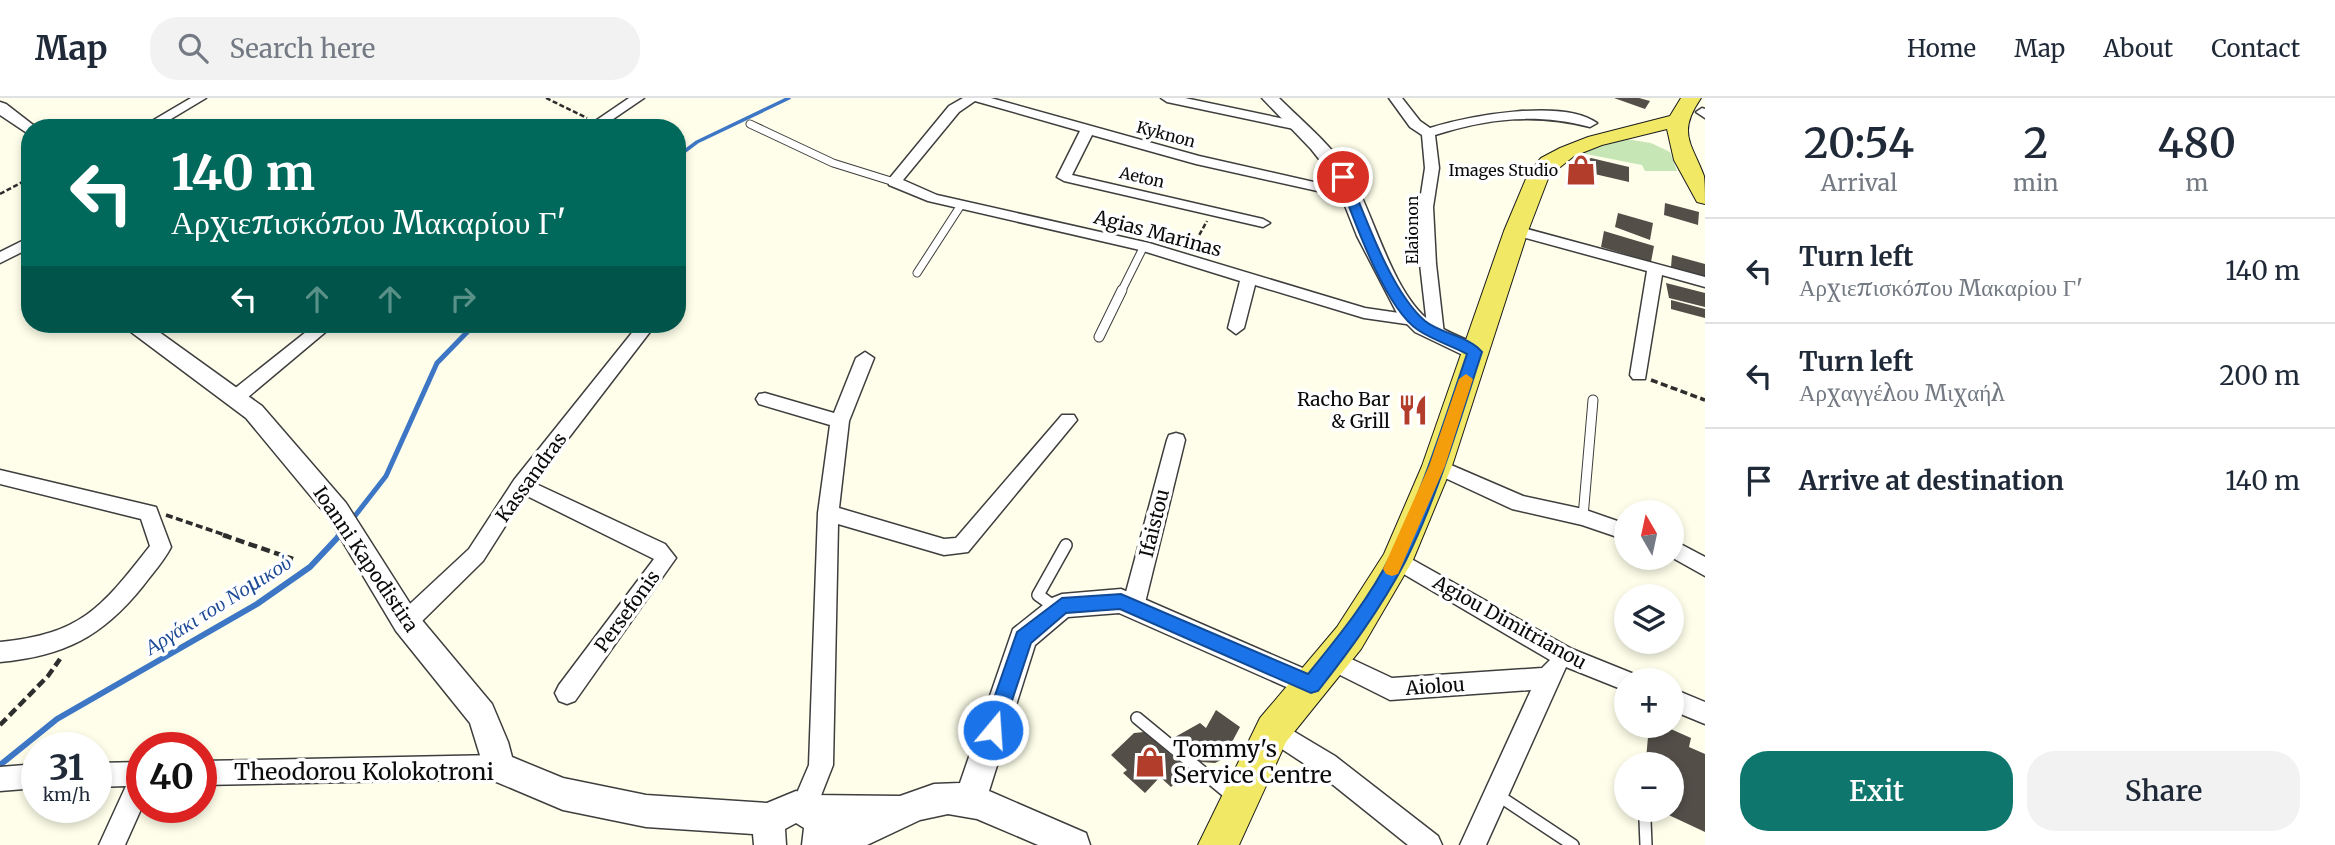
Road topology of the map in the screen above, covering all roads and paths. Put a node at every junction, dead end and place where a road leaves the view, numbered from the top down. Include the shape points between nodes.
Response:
1 (175, 98) edge
2 (546, 98) edge
3 (638, 98) edge
4 (975, 98) edge
5 (1167, 98) edge
6 (1270, 98) edge
7 (1395, 98) edge
8 (195, 101) edge
9 (0, 107) edge
10 (1701, 108) edge
11 (162, 119) edge
12 (584, 119) edge
13 (605, 119) edge
14 (21, 123) edge
15 (750, 124) dead end
16 (1590, 124) dead end
17 (1294, 125) junction
18 (1087, 131) junction
19 (1428, 133) junction
20 (1689, 140) edge
21 (894, 182) junction
22 (21, 183) edge
23 (0, 194) edge
24 (1349, 194) junction
25 (1705, 197) edge
26 (961, 205) junction
27 (1213, 211) junction
28 (1263, 223) dead end
29 (1516, 230) junction
30 (1144, 246) junction
31 (21, 247) edge
32 (0, 258) edge
33 (1186, 259) junction
34 (1655, 268) junction
35 (917, 273) dead end
36 (1249, 278) junction
37 (1705, 282) edge
38 (1413, 320) junction
39 (1236, 328) dead end
40 (146, 333) edge
41 (316, 333) edge
42 (641, 333) edge
43 (1436, 334) junction
44 (1099, 338) dead end
45 (1475, 352) junction
46 (865, 358) dead end
47 (1639, 376) joint
48 (235, 398) junction
49 (765, 399) dead end
50 (1593, 400) dead end
51 (1705, 400) edge
52 (1068, 420) dead end
53 (840, 421) junction
54 (1176, 440) dead end
55 (1437, 466) junction
56 (0, 477) edge
57 (522, 485) junction
58 (149, 513) junction
59 (828, 513) junction
60 (1583, 517) junction
61 (1614, 528) edge
62 (1066, 545) dead end
63 (1684, 555) edge
64 (293, 559) dead end
65 (1397, 560) junction
66 (1705, 567) edge
67 (1133, 607) junction
68 (1058, 609) junction
69 (406, 622) junction
70 (77, 636) junction
71 (0, 652) edge
72 (1564, 656) junction
73 (1330, 659) junction
74 (1614, 676) edge
75 (1548, 678) junction
76 (1311, 685) junction
77 (567, 693) dead end
78 (1684, 704) edge
79 (1705, 713) edge
80 (1138, 718) dead end
81 (0, 725) edge
82 (1273, 730) junction
83 (498, 767) junction
84 (217, 773) edge
85 (1496, 794) junction
86 (970, 800) junction
87 (1238, 802) junction
88 (807, 809) junction
89 (905, 811) junction
90 (126, 813) edge
91 (1645, 822) edge
92 (771, 832) edge
93 (112, 845) edge
94 (818, 845) edge
95 (827, 845) edge
96 (1074, 845) edge
97 (1218, 845) edge
98 (1429, 845) edge
99 (1473, 845) edge
100 (1573, 845) edge
101 (1646, 845) edge

1 - 8 street
2 - 12 path
3 - 13 street
4 - 18 street, Kyknon
4 - 21 street, Kyknon via 954,109
5 - 17 street
6 - 17 street
7 - 19 street
8 - 11 street
9 - 14 street
10 - 20 main road
10 - 20 main road via 1681,110
15 - 21 lane via 833,163
16 - 19 street via 1544,114 1475,120
17 - 24 street via 1334,165
18 - 24 street, Kyknon
18 - 27 street, Aeton via 1064,177
19 - 43 street, Elaionon via 1432,169 1426,207 1428,264
20 - 25 main road via 1682,155
20 - 29 main road via 1618,135 1567,152 1539,174
21 - 26 street, Agias Marinas
22 - 23 path
24 - 38 street
26 - 30 street, Agias Marinas
26 - 35 lane
27 - 28 street, Aeton
27 - 33 path
29 - 34 street
29 - 45 main road
30 - 33 street, Agias Marinas
30 - 44 lane
31 - 32 street
33 - 36 street, Agias Marinas
34 - 37 street
34 - 47 street
36 - 38 street, Agias Marinas via 1364,313
36 - 39 street
38 - 43 street
40 - 48 street, Ioanni Kapodistira
41 - 48 street
42 - 57 street, Kassandras
43 - 45 street
45 - 55 main road
46 - 53 street
47 - 51 path
48 - 69 street, Ioanni Kapodistira via 254,412 337,510
49 - 53 street
50 - 60 lane
52 - 59 street via 961,545 944,548
53 - 59 street
54 - 67 street, Ifaistou
55 - 60 street via 1520,503
55 - 65 main road
56 - 58 street
57 - 69 street, Kassandras via 477,555
57 - 77 street, Persefonis via 658,550 666,558
58 - 64 path via 176,517
58 - 70 street via 161,547 120,600
59 - 88 street via 821,765
60 - 61 street
62 - 68 lane via 1038,595
63 - 66 street
65 - 72 street, Agiou Dimitrianou
65 - 73 main road via 1349,638
67 - 68 street via 1121,601
67 - 76 street
68 - 86 street via 1023,638
69 - 83 street, Ioanni Kapodistira via 481,715
70 - 71 street via 31,651
70 - 81 path via 48,676
72 - 74 street, Agiou Dimitrianou
72 - 75 street
73 - 75 street, Aiolou via 1390,689
73 - 76 main road
75 - 85 street
76 - 82 main road
78 - 79 street
80 - 87 lane
82 - 87 main road
82 - 98 street via 1326,764
83 - 84 street, Theodorou Kolokotroni
83 - 92 street, Theodorou Kolokotroni via 563,794
85 - 99 street
85 - 100 lane
86 - 89 street via 945,798
86 - 96 street
87 - 97 main road
88 - 89 street
88 - 92 street via 786,808
88 - 94 street via 821,826
89 - 95 street
90 - 93 street
91 - 101 lane

